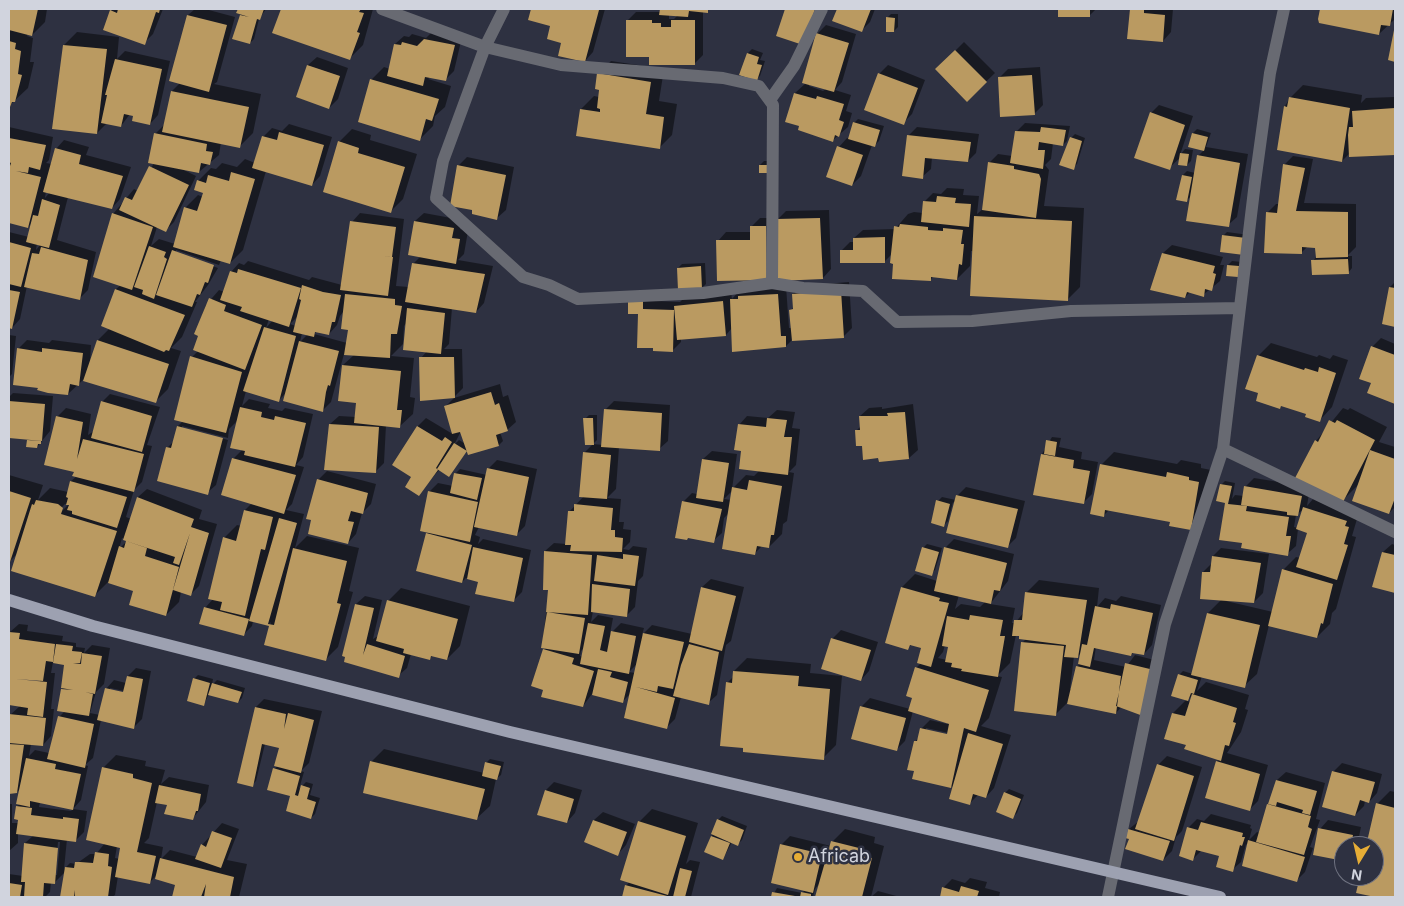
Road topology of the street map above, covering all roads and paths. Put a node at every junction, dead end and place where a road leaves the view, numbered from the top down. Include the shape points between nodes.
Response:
1 (382, 9) edge
2 (504, 9) edge
3 (822, 9) edge
4 (1284, 9) edge
5 (485, 47) junction
6 (770, 100) junction
7 (772, 283) junction
8 (1240, 308) junction
9 (1223, 449) junction
10 (1395, 532) edge
11 (9, 600) edge
12 (1114, 874) junction
13 (1108, 897) edge
14 (1220, 897) edge

1 - 5 street
2 - 5 street
3 - 6 street via 794,66
4 - 8 street via 1270,73
5 - 6 street via 561,65 723,78 759,86
5 - 7 street via 443,162 436,198 523,277 578,299 703,293
6 - 7 street via 774,128
7 - 8 street via 862,291 897,322 972,321 1071,311
8 - 9 street
9 - 10 street
9 - 12 street via 1165,624
11 - 12 main road via 93,626 510,732
12 - 13 street
12 - 14 main road

